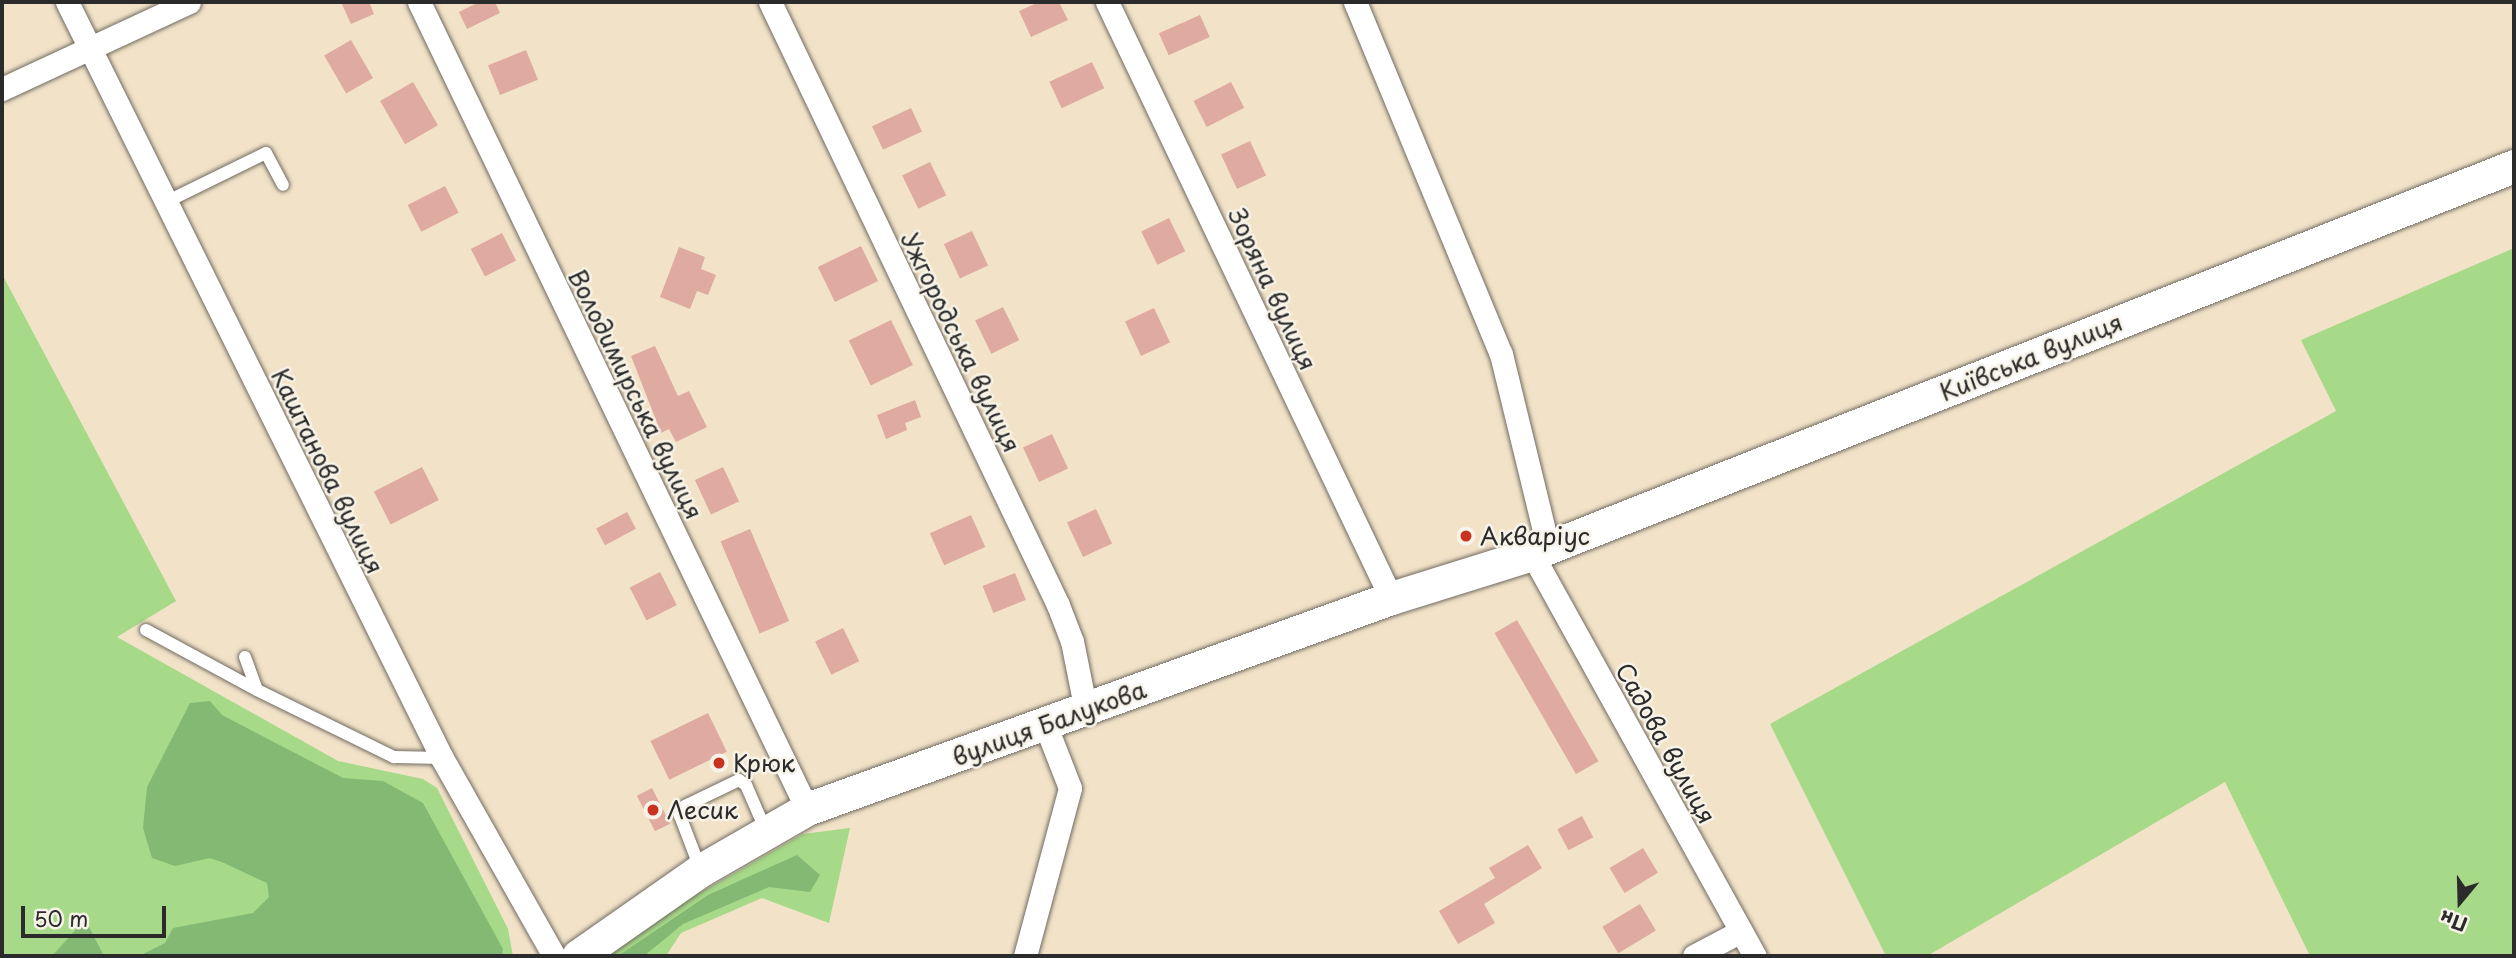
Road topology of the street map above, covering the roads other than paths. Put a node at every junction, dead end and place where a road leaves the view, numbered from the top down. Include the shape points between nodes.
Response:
1 (68, 2) edge
2 (189, 2) edge
3 (419, 2) edge
4 (769, 2) edge
5 (1107, 2) edge
6 (1355, 2) edge
7 (89, 45) junction
8 (2, 89) edge
9 (2514, 166) edge
10 (283, 185) dead end
11 (166, 202) junction
12 (1540, 551) junction
13 (1391, 598) junction
14 (146, 629) dead end
15 (245, 657) dead end
16 (257, 690) junction
17 (1086, 711) junction
18 (1045, 724) junction
19 (442, 758) junction
20 (807, 810) junction
21 (766, 831) junction
22 (701, 870) junction
23 (1741, 931) junction
24 (554, 956) edge
25 (578, 956) edge
26 (1025, 956) edge
27 (1694, 956) edge
28 (1755, 956) edge

1 - 7 street, Каштанова вулиця
2 - 7 street
3 - 20 street, Володимирська вулиця
4 - 17 street, Ужгородська вулиця via 1058,605 1072,641
5 - 13 street, Зоряна вулиця
6 - 12 street, Садова вулиця via 1501,354
7 - 8 street
7 - 11 street, Каштанова вулиця
9 - 12 main road, Київська вулиця
10 - 11 lane via 266,153
11 - 19 street, Каштанова вулиця
12 - 13 main road, вулиця Балукова
12 - 23 street, Садова вулиця
13 - 17 main road, вулиця Балукова
14 - 16 lane
15 - 16 lane
16 - 19 lane via 394,757
17 - 18 main road, вулиця Балукова
18 - 20 main road, вулиця Балукова
18 - 26 street via 1070,788
19 - 24 street, Каштанова вулиця
20 - 21 main road, вулиця Балукова
21 - 22 main road, вулиця Балукова
21 - 22 lane via 746,785 738,780 685,806 680,816
22 - 25 main road, вулиця Балукова
23 - 27 street
23 - 28 street, Садова вулиця

